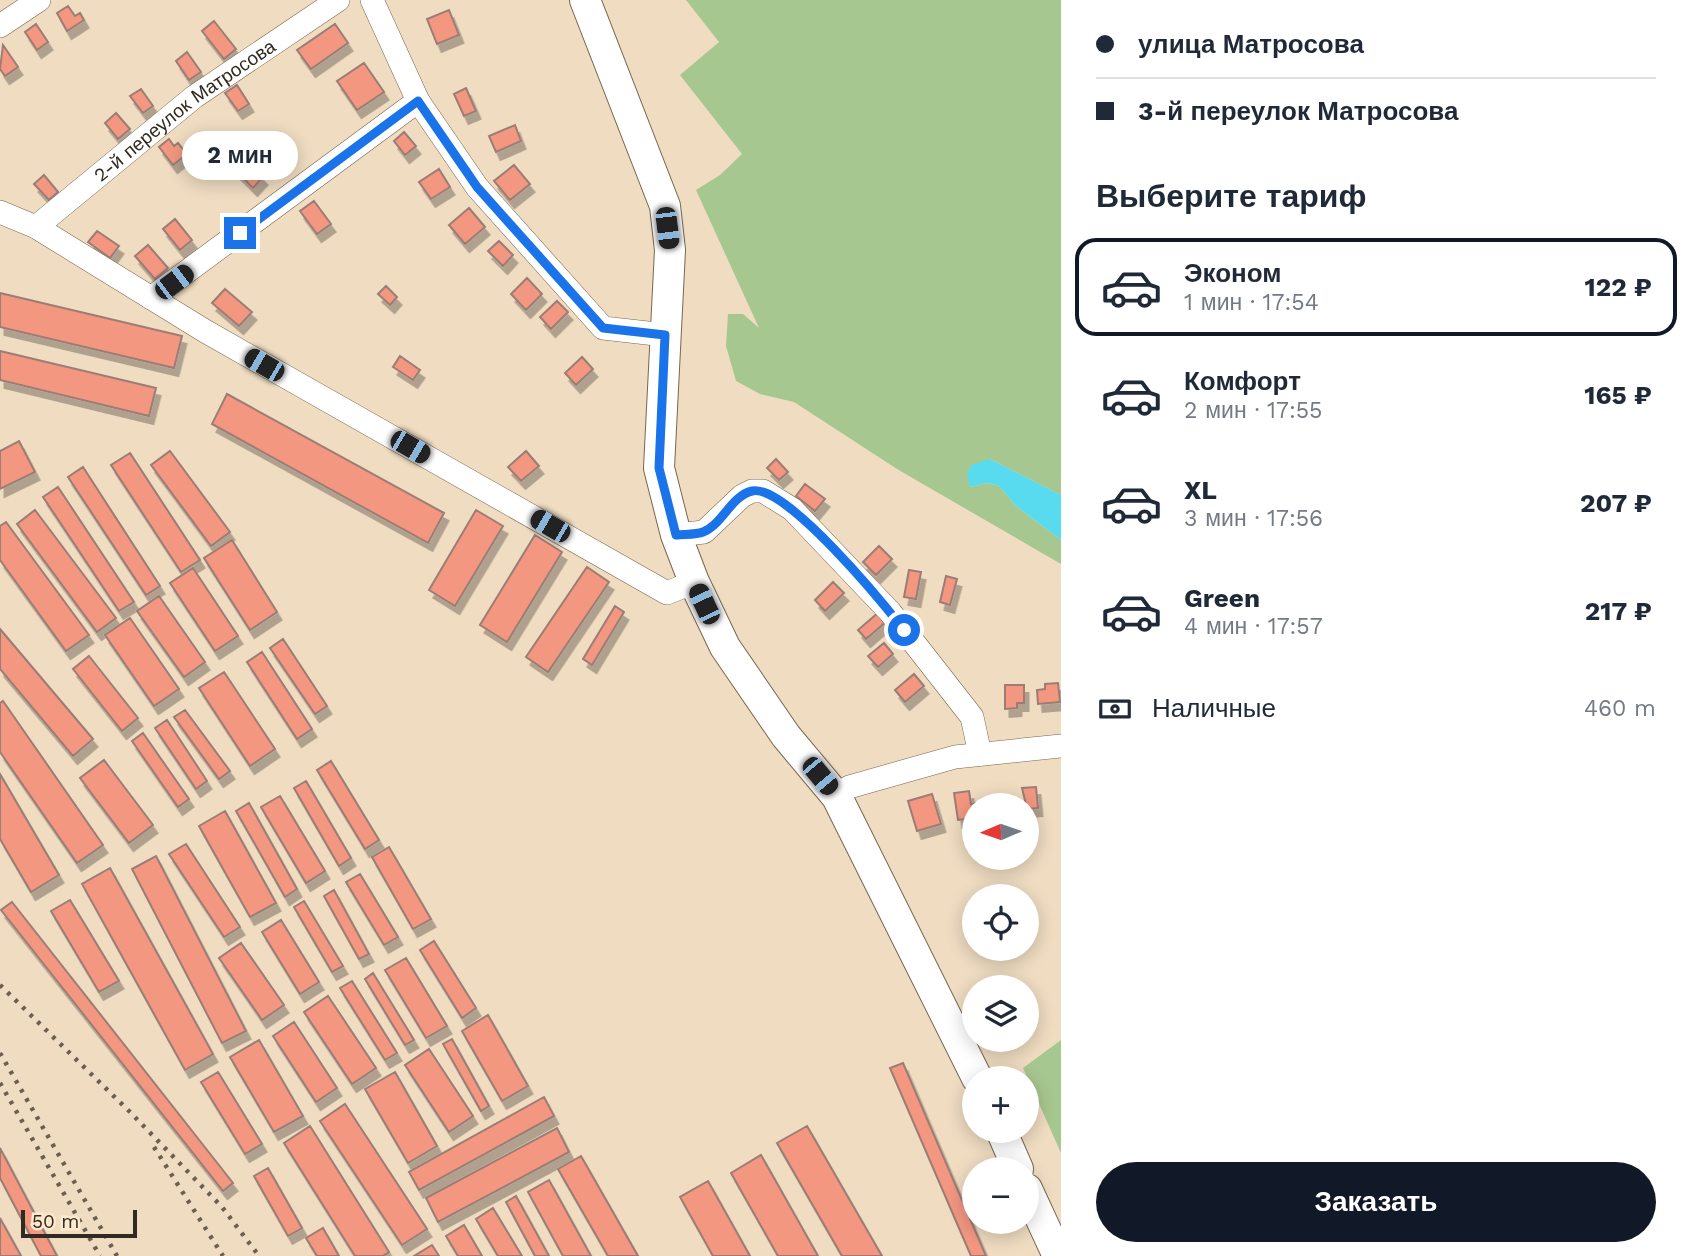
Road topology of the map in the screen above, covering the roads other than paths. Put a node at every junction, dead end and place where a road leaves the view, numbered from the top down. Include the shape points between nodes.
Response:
1 (39, 0) edge
2 (338, 0) edge
3 (372, 0) edge
4 (585, 0) edge
5 (0, 26) edge
6 (418, 101) junction
7 (0, 212) edge
8 (36, 227) junction
9 (152, 298) junction
10 (665, 335) junction
11 (676, 535) junction
12 (694, 582) junction
13 (1061, 746) edge
14 (980, 754) junction
15 (837, 797) junction
16 (971, 1066) edge
17 (1039, 1215) edge
18 (1058, 1256) edge

1 - 5 street
2 - 8 street, 2-й переулок Матросова via 194,97
3 - 6 street
4 - 10 main road via 665,206 670,250
6 - 9 street
6 - 10 street via 477,187 603,328
7 - 8 street
8 - 9 street
9 - 12 street via 667,593
10 - 11 main road via 659,468
11 - 12 main road
11 - 14 street via 704,532 752,491 764,491 792,509 890,612 972,717
12 - 15 main road via 725,648 786,736
13 - 14 street
14 - 15 street via 849,787
15 - 16 main road
17 - 18 main road

